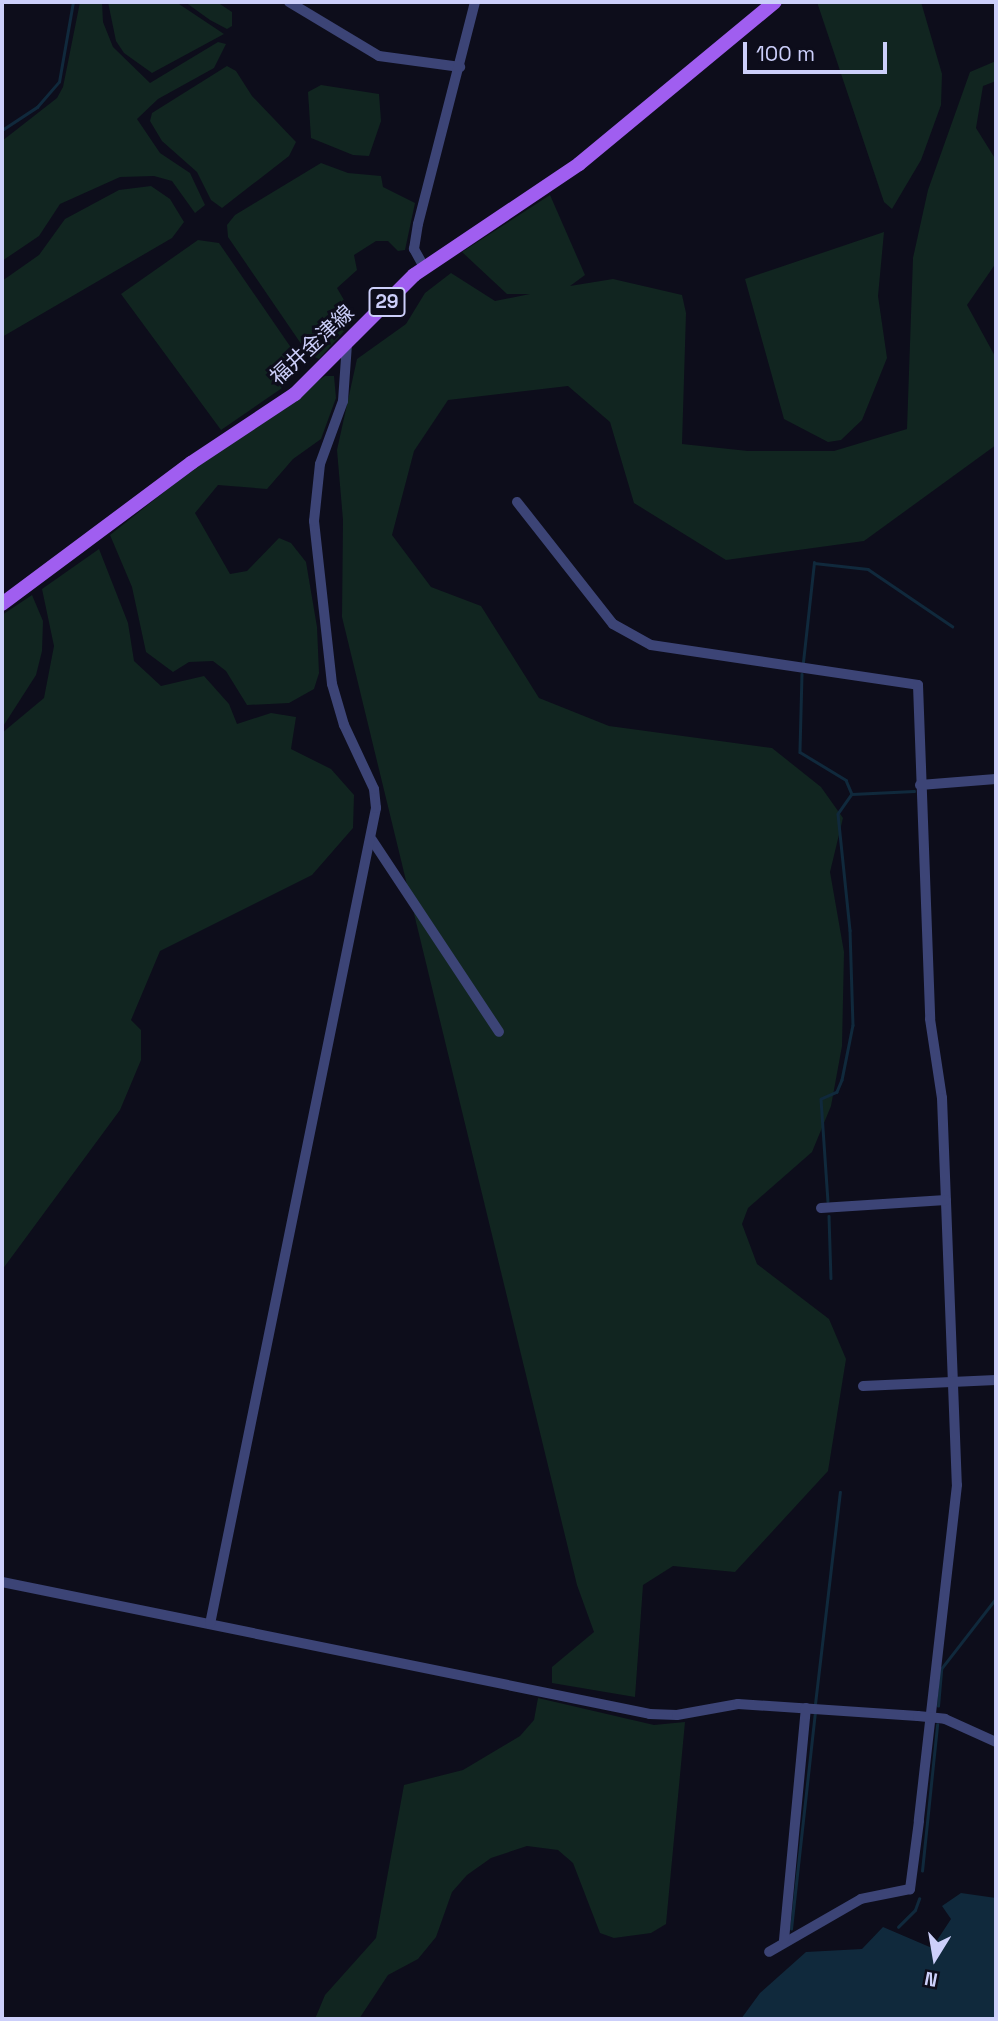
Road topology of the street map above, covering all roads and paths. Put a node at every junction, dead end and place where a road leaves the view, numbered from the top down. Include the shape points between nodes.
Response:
1 (289, 2) edge
2 (475, 2) edge
3 (775, 2) edge
4 (460, 67) junction
5 (424, 267) junction
6 (347, 344) junction
7 (517, 502) dead end
8 (2, 604) edge
9 (996, 779) edge
10 (920, 785) junction
11 (372, 840) junction
12 (499, 1032) dead end
13 (946, 1200) junction
14 (821, 1208) dead end
15 (996, 1380) edge
16 (954, 1383) junction
17 (863, 1386) dead end
18 (2, 1582) edge
19 (210, 1624) junction
20 (806, 1708) junction
21 (930, 1718) junction
22 (996, 1742) edge
23 (784, 1940) junction
24 (769, 1952) dead end

1 - 4 street via 379,56
2 - 4 street
3 - 5 main road, 福井金津線 / 29 via 579,164
4 - 5 street via 414,246
5 - 6 main road, 福井金津線 / 29
6 - 8 main road, 福井金津線 / 29 via 295,394 191,463
6 - 11 street via 343,401 320,464 314,522 332,684 344,724 374,789
7 - 10 street via 613,624 651,645 918,685
9 - 10 street
10 - 13 street via 930,1019 940,1073
11 - 12 street
11 - 19 street
13 - 14 street
13 - 16 street
15 - 16 street
16 - 17 street
16 - 21 street via 957,1485
18 - 19 street
19 - 20 street via 650,1714 677,1715 738,1704
20 - 21 street
20 - 23 street
21 - 22 street via 945,1719
21 - 23 street via 910,1889 861,1899 832,1919
23 - 24 street

